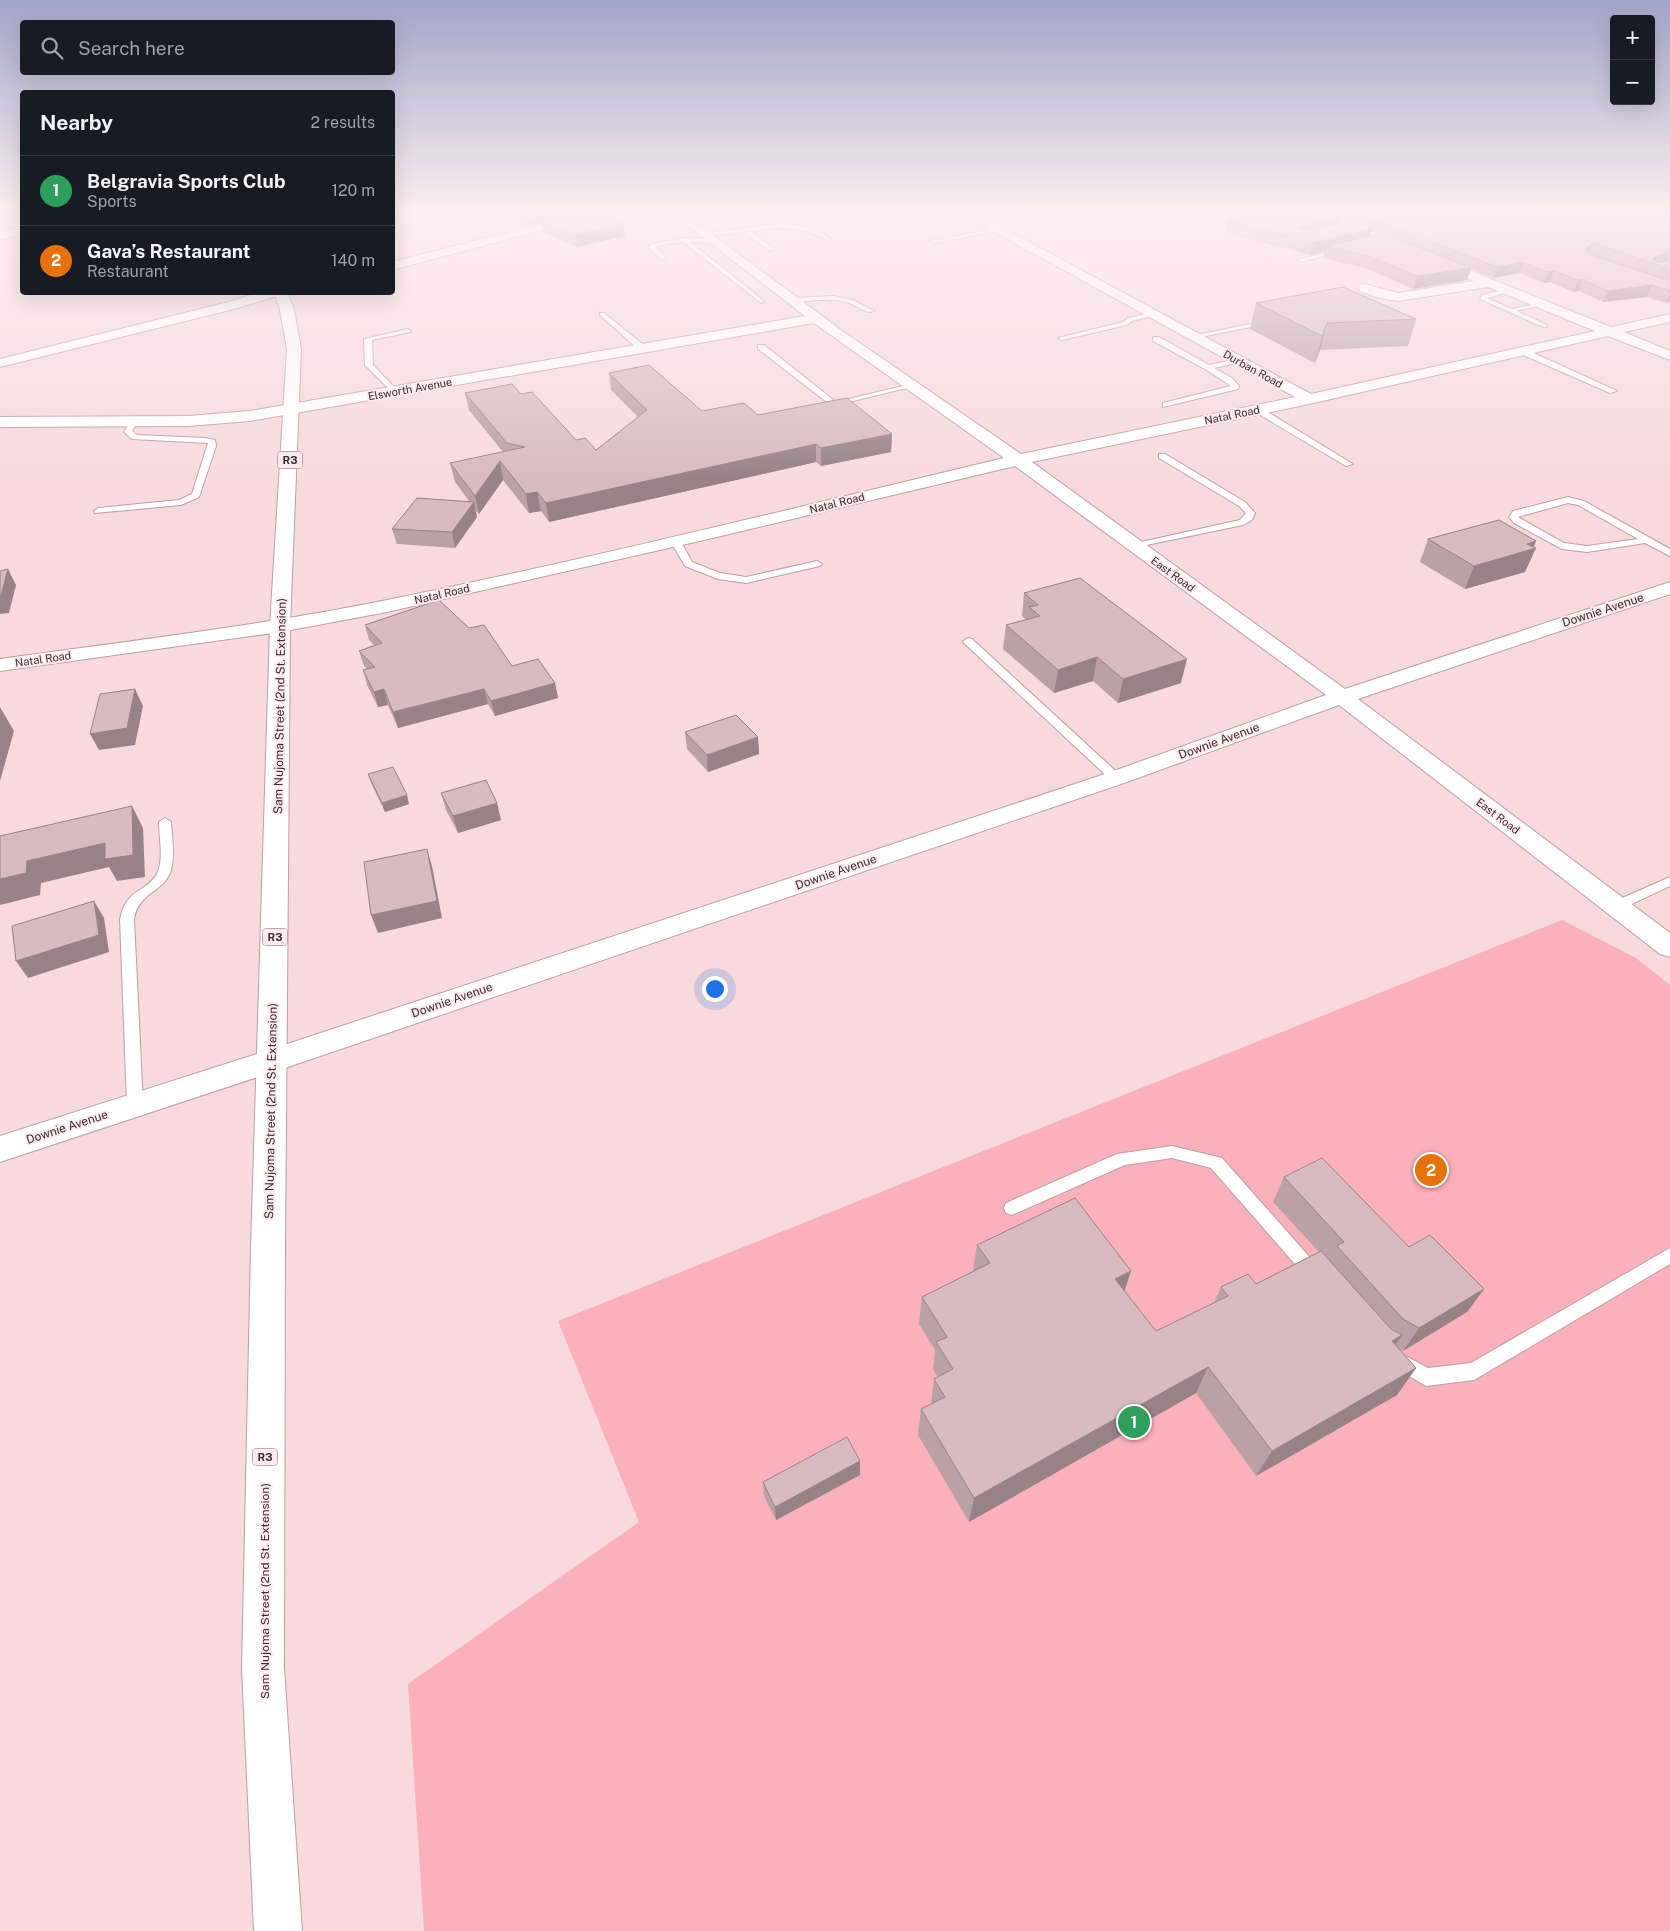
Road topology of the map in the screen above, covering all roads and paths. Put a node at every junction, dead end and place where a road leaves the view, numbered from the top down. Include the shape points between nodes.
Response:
1 (252, 299) edge
2 (283, 299) edge
3 (759, 299) edge
4 (808, 299) edge
5 (849, 299) edge
6 (1126, 299) edge
7 (1483, 299) edge
8 (1526, 299) edge
9 (794, 300) joint
10 (761, 301) dead end
11 (1538, 304) junction
12 (871, 311) dead end
13 (1512, 312) junction
14 (602, 314) dead end
15 (1154, 314) junction
16 (817, 318) junction
17 (1670, 318) edge
18 (1272, 321) edge
19 (1545, 326) dead end
20 (408, 331) dead end
21 (1610, 333) junction
22 (1196, 336) junction
23 (1062, 338) dead end
24 (1156, 339) dead end
25 (760, 347) dead end
26 (642, 348) junction
27 (1524, 352) junction
28 (1670, 356) edge
29 (1238, 360) junction
30 (0, 363) edge
31 (1208, 367) junction
32 (911, 386) junction
33 (1613, 391) dead end
34 (394, 392) junction
35 (1309, 399) junction
36 (834, 404) junction
37 (1166, 405) dead end
38 (825, 406) edge
39 (292, 409) junction
40 (1258, 410) junction
41 (0, 422) edge
42 (134, 422) junction
43 (1162, 456) dead end
44 (1018, 460) junction
45 (1348, 464) dead end
46 (98, 511) dead end
47 (1647, 540) junction
48 (676, 542) junction
49 (1135, 546) junction
50 (1670, 553) edge
51 (817, 564) dead end
52 (1670, 588) edge
53 (280, 626) junction
54 (968, 641) dead end
55 (0, 665) edge
56 (1342, 697) junction
57 (1116, 778) junction
58 (164, 822) dead end
59 (1670, 881) edge
60 (1616, 906) junction
61 (1670, 947) edge
62 (272, 1061) junction
63 (135, 1105) junction
64 (0, 1148) edge
65 (1012, 1208) dead end
66 (1670, 1255) edge
67 (1328, 1289) edge
68 (1388, 1354) edge
69 (278, 1931) edge

1 - 30 main road
2 - 39 main road, Sam Nujoma Street (2nd St. Extension) / R3 via 294,350
3 - 10 lane
4 - 9 lane
5 - 12 lane
6 - 15 main road, Durban Road
7 - 13 lane
8 - 11 main road
9 - 16 main road, East Road
11 - 13 lane
11 - 21 main road
13 - 19 lane
14 - 26 lane
15 - 22 main road, Durban Road
15 - 23 lane
16 - 26 main road, Elsworth Avenue
16 - 32 main road, East Road
17 - 21 main road, Natal Road
18 - 22 lane
20 - 34 lane via 368,340 369,365
21 - 27 main road, Natal Road
21 - 28 main road
22 - 29 main road, Durban Road
24 - 31 lane
25 - 36 lane
26 - 34 main road, Elsworth Avenue
27 - 33 lane
27 - 35 main road, Natal Road
29 - 31 lane
29 - 35 main road, Durban Road
31 - 37 lane via 1229,380 1234,389
32 - 36 lane
32 - 44 main road, East Road
34 - 39 main road, Elsworth Avenue
35 - 40 main road, Natal Road
36 - 38 lane
39 - 42 main road, Elsworth Avenue via 222,419
39 - 53 main road, Sam Nujoma Street (2nd St. Extension) / R3
40 - 44 main road, Natal Road
40 - 45 lane
41 - 42 main road, Elsworth Avenue
42 - 46 lane via 128,432 135,437 212,442 196,495 181,502
43 - 49 lane via 1242,504 1251,513 1243,522
44 - 48 main road, Natal Road
44 - 49 main road, East Road
47 - 47 lane via 1575,500 1514,516 1517,521 1562,546 1587,549
47 - 50 lane
48 - 51 lane via 688,564 718,576 746,580
48 - 53 main road, Natal Road via 387,606
49 - 56 main road, East Road
52 - 56 main road, Downie Avenue
53 - 55 main road, Natal Road
53 - 62 main road, Sam Nujoma Street (2nd St. Extension) / R3
54 - 57 lane
56 - 57 main road, Downie Avenue
56 - 60 main road, East Road
57 - 62 main road, Downie Avenue
58 - 63 lane via 165,870 161,878 134,900 127,919
59 - 60 lane
60 - 61 main road, East Road
62 - 63 main road, Downie Avenue
62 - 69 main road, Sam Nujoma Street (2nd St. Extension) / R3 via 263,1668
63 - 64 main road, Downie Avenue
65 - 67 lane via 1123,1158 1172,1152 1216,1163
66 - 68 lane via 1474,1371 1426,1377

